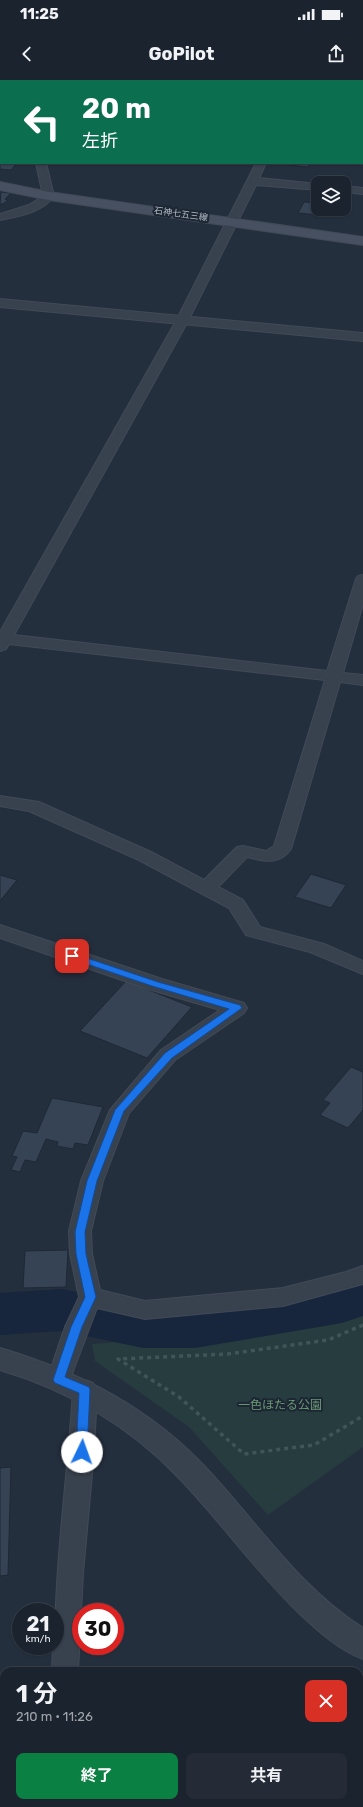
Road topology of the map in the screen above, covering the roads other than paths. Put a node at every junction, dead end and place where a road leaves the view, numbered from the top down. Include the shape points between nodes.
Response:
1 (41, 164) edge
2 (260, 164) edge
3 (251, 181) junction
4 (0, 186) edge
5 (311, 186) edge
6 (351, 190) edge
7 (363, 191) edge
8 (49, 196) junction
9 (0, 217) edge
10 (230, 221) junction
11 (363, 241) edge
12 (0, 304) edge
13 (182, 321) junction
14 (363, 336) edge
15 (363, 579) edge
16 (1, 641) edge
17 (334, 676) junction
18 (363, 680) edge
19 (0, 802) edge
20 (205, 889) junction
21 (0, 931) edge
22 (363, 968) edge
23 (363, 1275) edge
24 (90, 1297) junction
25 (0, 1359) edge
26 (59, 1380) junction
27 (85, 1390) junction
28 (363, 1646) edge
29 (65, 1667) edge

1 - 8 street
2 - 3 street
3 - 5 street
3 - 10 street
4 - 8 main road, 石神七五三線
6 - 7 street
8 - 9 street via 39,205
8 - 10 main road, 石神七五三線
10 - 11 main road, 石神七五三線
10 - 13 street
12 - 13 street
13 - 14 street
13 - 16 street
15 - 17 street
16 - 17 street
17 - 18 street
17 - 20 street via 282,849 269,857 243,851
19 - 20 street via 33,806 145,856
20 - 22 street via 236,904 253,932 317,948
21 - 24 street via 155,984 237,1008 168,1056 120,1110 92,1181 80,1232 81,1254
23 - 24 street via 283,1297 145,1310
24 - 26 street
25 - 26 street
26 - 27 street
27 - 28 street via 165,1446 283,1577 345,1635
27 - 29 street

